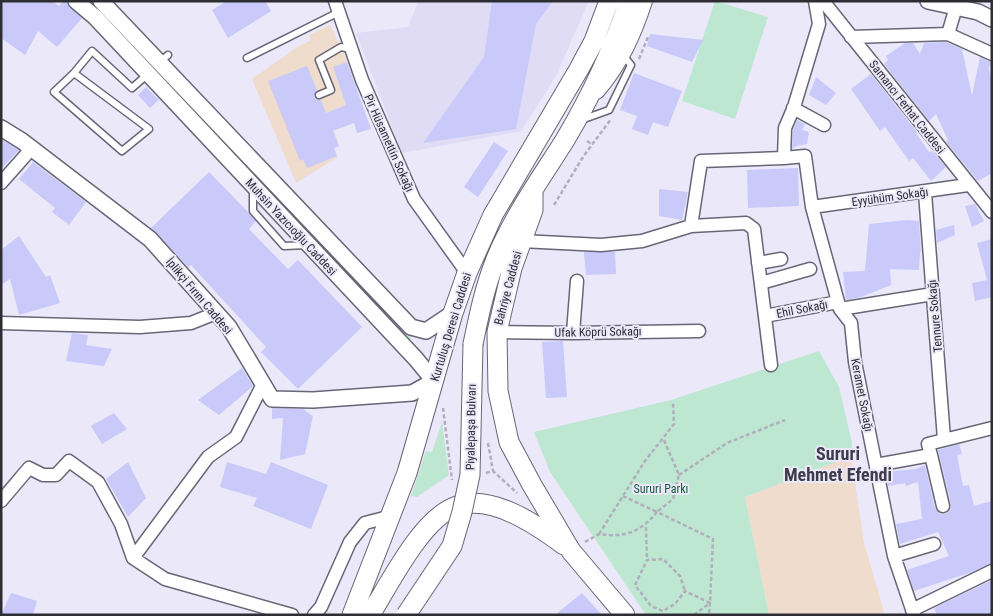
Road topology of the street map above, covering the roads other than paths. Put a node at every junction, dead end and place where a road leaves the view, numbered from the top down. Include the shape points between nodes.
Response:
1 (76, 1) edge
2 (101, 1) edge
3 (609, 1) edge
4 (629, 1) edge
5 (643, 1) edge
6 (815, 1) edge
7 (824, 1) edge
8 (928, 1) edge
9 (337, 7) edge
10 (956, 7) junction
11 (992, 19) edge
12 (948, 34) junction
13 (851, 37) junction
14 (351, 49) junction
15 (622, 54) junction
16 (992, 54) edge
17 (164, 58) junction
18 (247, 58) dead end
19 (74, 73) junction
20 (148, 74) junction
21 (319, 95) dead end
22 (584, 104) junction
23 (794, 107) junction
24 (576, 122) junction
25 (824, 125) dead end
26 (1, 128) edge
27 (32, 148) junction
28 (784, 158) junction
29 (268, 176) junction
30 (1, 183) edge
31 (968, 185) junction
32 (254, 187) junction
33 (533, 191) junction
34 (925, 193) junction
35 (812, 207) junction
36 (992, 212) edge
37 (691, 226) junction
38 (321, 232) junction
39 (521, 241) junction
40 (308, 245) junction
41 (781, 259) dead end
42 (758, 263) junction
43 (810, 269) dead end
44 (467, 273) junction
45 (577, 281) dead end
46 (761, 283) junction
47 (933, 294) junction
48 (839, 306) junction
49 (216, 313) junction
50 (453, 313) junction
51 (765, 316) junction
52 (1, 323) edge
53 (411, 327) junction
54 (698, 331) dead end
55 (497, 332) junction
56 (572, 333) junction
57 (473, 344) joint
58 (401, 345) junction
59 (771, 366) dead end
60 (434, 381) junction
61 (263, 384) junction
62 (992, 428) edge
63 (944, 439) junction
64 (931, 455) junction
65 (876, 464) junction
66 (1, 501) edge
67 (944, 506) dead end
68 (392, 516) junction
69 (934, 544) dead end
70 (571, 550) junction
71 (894, 556) junction
72 (132, 558) junction
73 (992, 571) edge
74 (913, 612) edge
75 (292, 615) edge
76 (314, 615) edge
77 (352, 615) edge
78 (370, 615) edge
79 (406, 615) edge
80 (625, 615) edge

1 - 20 street, Muhsin Yazıcıoğlu Caddesi
2 - 17 street, Muhsin Yazıcıoğlu Caddesi
3 - 44 main road, Kurtuluş Deresi Caddesi via 579,70 494,214
4 - 22 main road, Kurtuluş Deresi Caddesi via 614,44
5 - 15 main road
6 - 23 street via 819,24
7 - 13 street, Samancı Ferhat Caddesi
8 - 10 street
9 - 14 street, Pir Hüsamettin Sokağı
9 - 18 lane
10 - 11 street
10 - 12 street
12 - 13 street
12 - 16 street
13 - 31 street, Samancı Ferhat Caddesi
14 - 21 lane via 341,47 319,60 332,90
14 - 44 street, Pir Hüsamettin Sokağı via 414,199
15 - 22 main road
15 - 24 lane via 631,65 609,110
17 - 20 street
17 - 29 street, Muhsin Yazıcıoğlu Caddesi
19 - 19 lane via 96,90 148,129 122,151 54,92
19 - 20 lane via 92,51 132,88
20 - 32 street, Muhsin Yazıcıoğlu Caddesi
22 - 24 main road, Kurtuluş Deresi Caddesi
23 - 25 street
23 - 28 street via 785,128
24 - 33 main road, Kurtuluş Deresi Caddesi
26 - 27 street, İplikçi Fırını Caddesi
27 - 30 street
27 - 49 street, İplikçi Fırını Caddesi via 150,239
28 - 35 street, Keramet Sokağı via 805,156
28 - 37 street via 701,161
29 - 32 street
29 - 38 street, Muhsin Yazıcıoğlu Caddesi
31 - 34 street, Eyyühüm Sokağı
31 - 36 street, Samancı Ferhat Caddesi
32 - 40 street, Muhsin Yazıcıoğlu Caddesi
33 - 39 main road, Bahriye Caddesi via 533,210
33 - 57 main road, Kurtuluş Deresi Caddesi via 496,258
34 - 35 street, Eyyühüm Sokağı
34 - 47 street, Tennure Sokağı
35 - 48 street, Keramet Sokağı
37 - 39 street via 642,241 601,245
37 - 42 street via 746,223 754,229
38 - 40 street
38 - 53 street, Muhsin Yazıcıoğlu Caddesi
39 - 55 main road, Bahriye Caddesi
40 - 58 street, Muhsin Yazıcıoğlu Caddesi
41 - 42 street
42 - 46 street
43 - 46 street
44 - 50 main road, Kurtuluş Deresi Caddesi
45 - 56 street
46 - 51 street
47 - 48 street, Ehil Sokağı
47 - 63 street, Tennure Sokağı
48 - 51 street, Ehil Sokağı
48 - 65 street, Keramet Sokağı via 852,323 855,362
49 - 52 street via 191,323 140,327
49 - 61 street, İplikçi Fırını Caddesi via 229,328
50 - 53 street via 426,331
50 - 60 main road, Kurtuluş Deresi Caddesi
51 - 59 street
53 - 58 street via 416,334 415,342
54 - 56 street, Ufak Köprü Sokağı
55 - 56 street, Ufak Köprü Sokağı
55 - 70 main road, Bahriye Caddesi via 498,391 509,442
57 - 79 main road, Piyalepaşa Bulvarı, bridge via 470,475 462,512 452,546
58 - 60 street, Muhsin Yazıcıoğlu Caddesi
60 - 61 street, İplikçi Fırını Caddesi via 412,393 313,400 272,399
60 - 68 main road, Kurtuluş Deresi Caddesi
61 - 72 street via 236,437 208,457
62 - 63 street
63 - 64 street via 928,444
64 - 65 street
64 - 67 street
65 - 71 street, Keramet Sokağı
66 - 72 street via 29,468 43,475 56,475 69,461 98,482 121,524
68 - 76 street via 365,523 350,542 321,607
68 - 77 main road, Kurtuluş Deresi Caddesi
69 - 71 street
70 - 78 main road, Bahriye Caddesi via 534,523 514,513 484,504 457,506 433,522 409,550
70 - 80 main road, Bahriye Caddesi
71 - 74 street, Keramet Sokağı
72 - 75 street via 166,579
73 - 74 street

